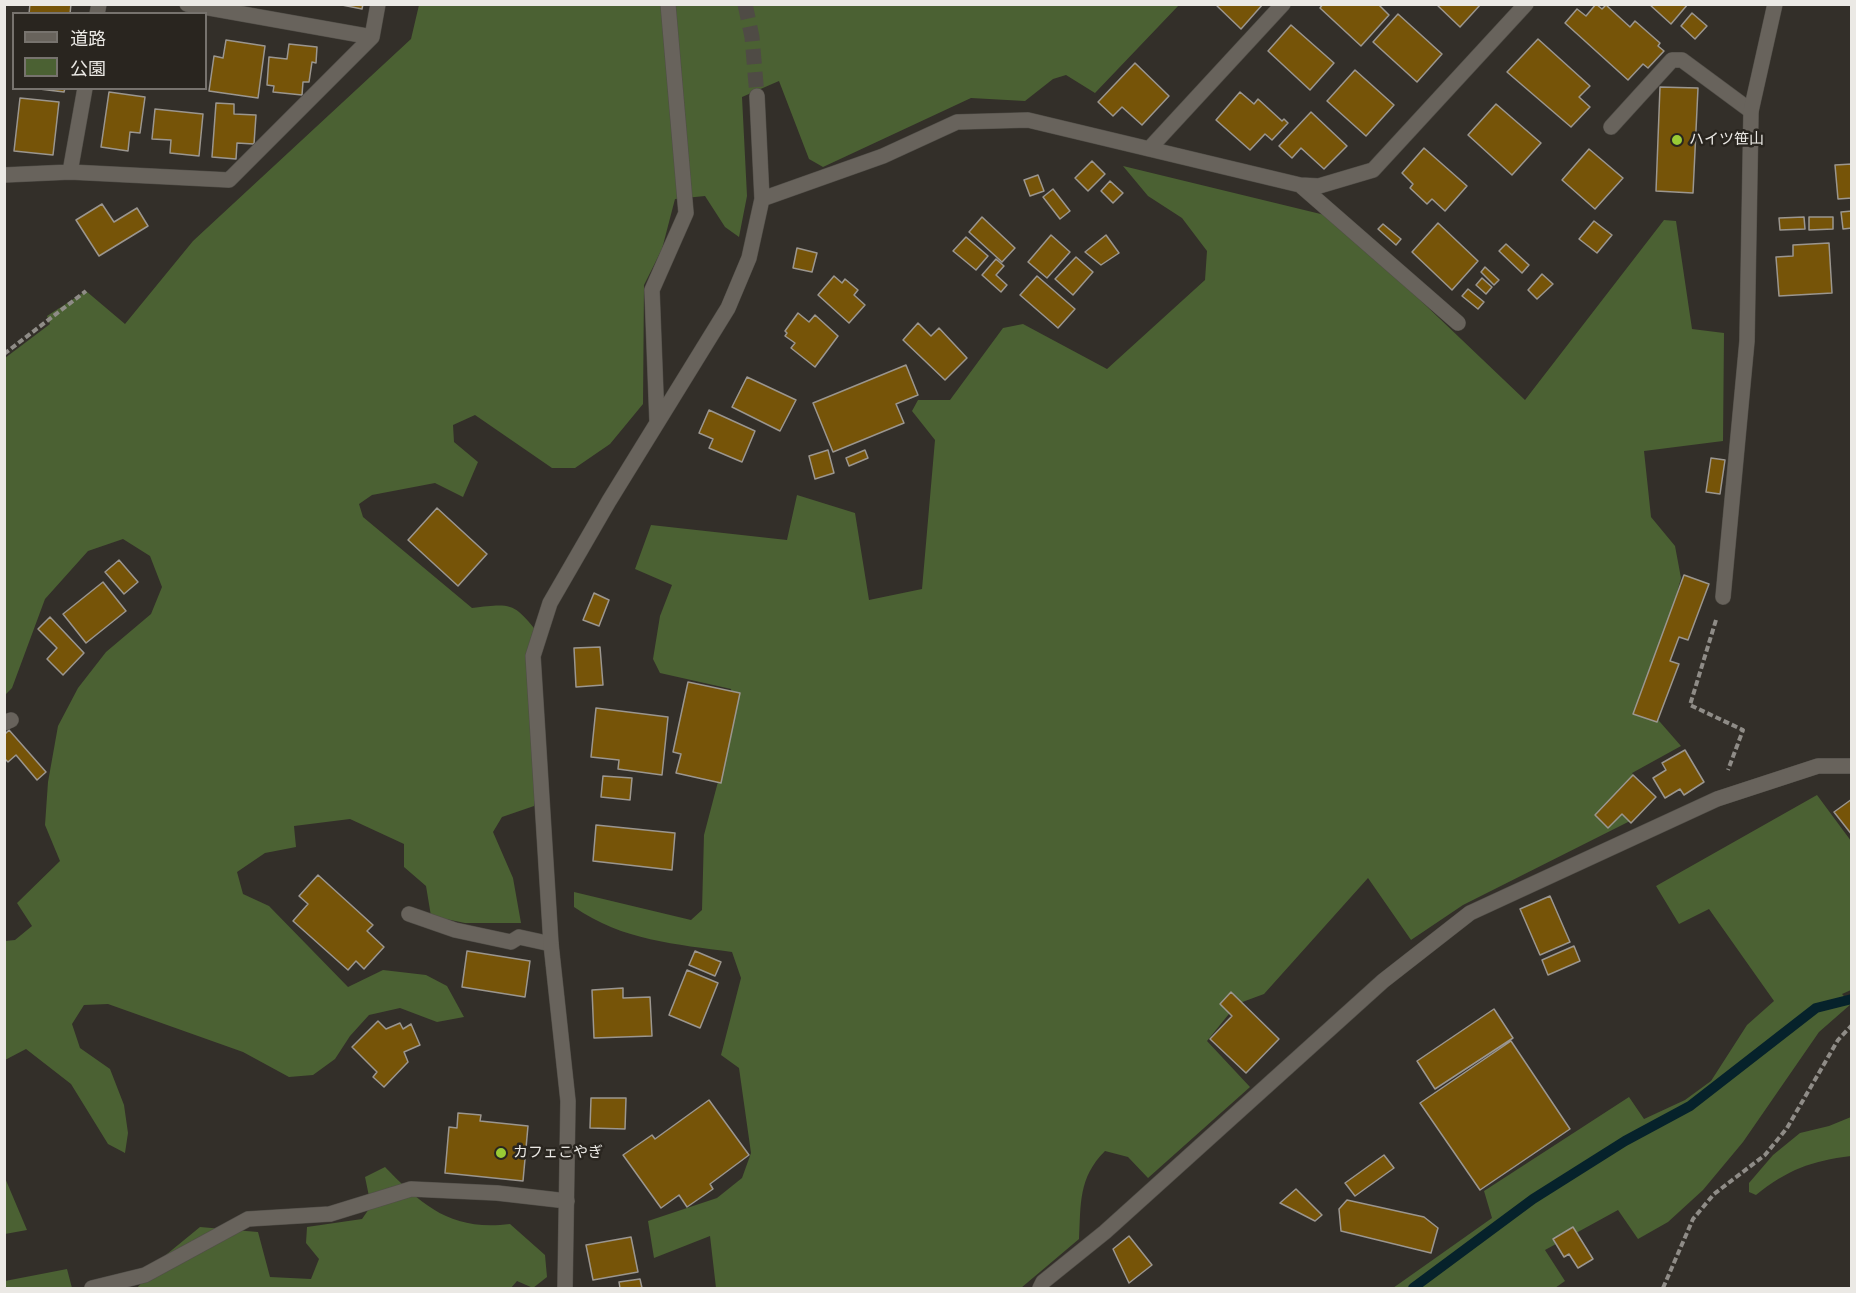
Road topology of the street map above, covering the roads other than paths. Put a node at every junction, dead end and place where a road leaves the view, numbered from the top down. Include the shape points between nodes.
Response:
1 (187, 4) edge
2 (378, 4) edge
3 (668, 4) edge
4 (1283, 4) edge
5 (1526, 4) edge
6 (1775, 4) edge
7 (372, 37) junction
8 (84, 90) edge
9 (757, 96) tunnel mouth
10 (1751, 111) junction
11 (1611, 127) dead end
12 (1149, 149) junction
13 (70, 172) junction
14 (4, 176) edge
15 (1300, 185) junction
16 (762, 199) junction
17 (1458, 323) dead end
18 (657, 422) junction
19 (1723, 597) road end
20 (1851, 766) edge
21 (409, 914) dead end
22 (551, 944) junction
23 (567, 1202) junction
24 (92, 1288) edge
25 (565, 1288) edge
26 (1040, 1288) edge

1 - 7 street
2 - 7 street
3 - 18 street via 686,213 652,290
4 - 12 street
5 - 15 street via 1373,170 1319,186
6 - 10 street
7 - 13 street via 230,180
8 - 13 street
9 - 16 street
10 - 11 street via 1682,60 1672,60
10 - 19 street via 1747,341
12 - 15 street
12 - 16 street via 1028,120 957,122 883,156
13 - 14 street
15 - 17 street
16 - 18 street via 749,258 728,308
18 - 22 street via 550,603 532,656
20 - 26 street via 1818,766 1717,799 1470,913 1383,981
21 - 22 street via 477,935 511,942 519,937
22 - 23 street via 568,1101
23 - 24 street via 497,1192 411,1189 330,1214 248,1219 145,1275
23 - 25 street

